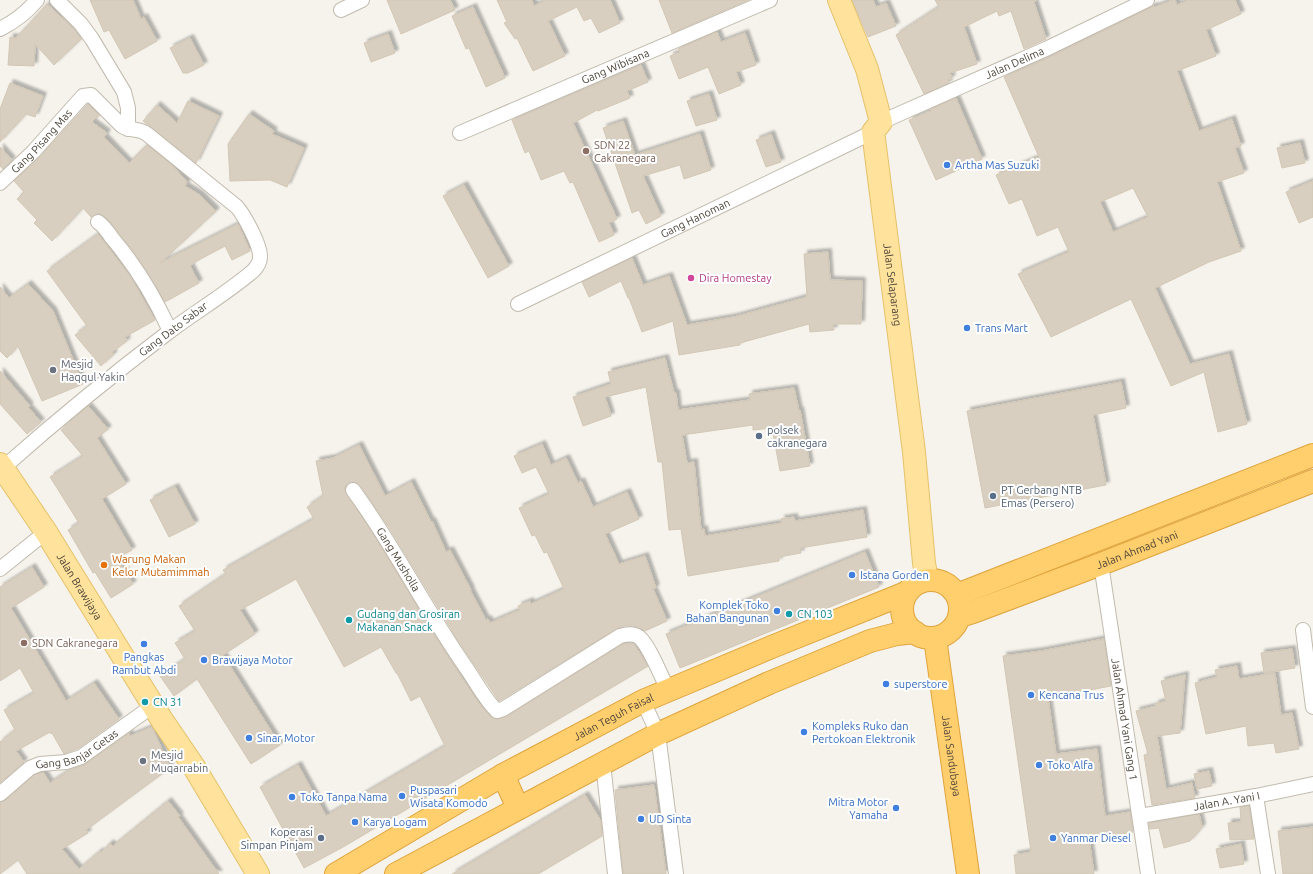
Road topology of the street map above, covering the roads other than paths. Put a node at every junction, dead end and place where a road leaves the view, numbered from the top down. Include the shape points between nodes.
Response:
1 (37, 0) edge
2 (57, 0) edge
3 (362, 0) edge
4 (770, 0) edge
5 (839, 0) edge
6 (1147, 0) edge
7 (340, 10) dead end
8 (0, 29) edge
9 (877, 127) junction
10 (128, 128) junction
11 (460, 133) dead end
12 (0, 182) edge
13 (98, 222) dead end
14 (518, 304) dead end
15 (170, 330) junction
16 (1313, 455) edge
17 (2, 466) edge
18 (1313, 481) edge
19 (353, 490) dead end
20 (46, 532) junction
21 (1101, 564) junction
22 (0, 569) edge
23 (927, 580) junction
24 (906, 593) junction
25 (958, 605) junction
26 (1303, 630) dead end
27 (925, 635) junction
28 (668, 690) junction
29 (643, 701) junction
30 (154, 705) junction
31 (1313, 707) edge
32 (658, 734) junction
33 (603, 763) junction
34 (503, 775) junction
35 (1313, 784) edge
36 (0, 794) edge
37 (1256, 796) junction
38 (518, 808) junction
39 (1140, 816) junction
40 (258, 874) edge
41 (336, 874) edge
42 (396, 874) edge
43 (615, 874) edge
44 (676, 874) edge
45 (968, 874) edge
46 (1148, 874) edge
47 (1268, 874) edge

1 - 8 street via 10,24
2 - 10 street via 92,38 124,92 128,108
3 - 7 street
4 - 11 street, Gang Wibisana
5 - 9 main road, Jalan Selaparang via 867,69
6 - 9 street, Jalan Delima
9 - 14 street, Gang Hanoman
9 - 23 main road, Jalan Selaparang
10 - 12 street, Gang Pisang Mas via 93,96 87,95 33,152
10 - 15 street, Gang Dato Sabar via 139,129 147,134 237,207 259,250 260,260 253,271
13 - 15 street via 133,264
15 - 17 street, Gang Dato Sabar
16 - 25 highway
17 - 20 main road, Jalan Brawijaya
18 - 21 highway, Jalan Ahmad Yani
19 - 28 street, Gang Musholla via 401,563 449,644 497,711 620,636 630,634 638,636 646,645
20 - 22 street
20 - 30 main road, Jalan Brawijaya
21 - 25 highway, Jalan Ahmad Yani via 973,612
21 - 39 street, Jalan Ahmad Yani Gang 1
23 - 24 highway via 919,582
23 - 25 highway via 936,580 952,588
24 - 27 highway via 902,605 906,623
24 - 28 highway, Jalan Teguh Faisal
25 - 27 highway via 957,622 953,628 942,636
26 - 31 street
27 - 32 highway via 898,634 870,641 769,683
27 - 45 highway, Jalan Sandubaya
28 - 29 highway, Jalan Teguh Faisal
29 - 32 street
29 - 34 highway, Jalan Teguh Faisal
30 - 36 street, Gang Banjar Getas via 81,757 66,762 35,766
30 - 40 main road, Jalan Brawijaya
32 - 33 highway
32 - 44 street
33 - 38 highway
33 - 43 street
34 - 38 highway
34 - 41 highway, Jalan Teguh Faisal
35 - 37 street, Jalan A. Yani I
37 - 39 street, Jalan A. Yani I
37 - 47 street
38 - 42 highway
39 - 46 street, Jalan Ahmad Yani Gang 1

